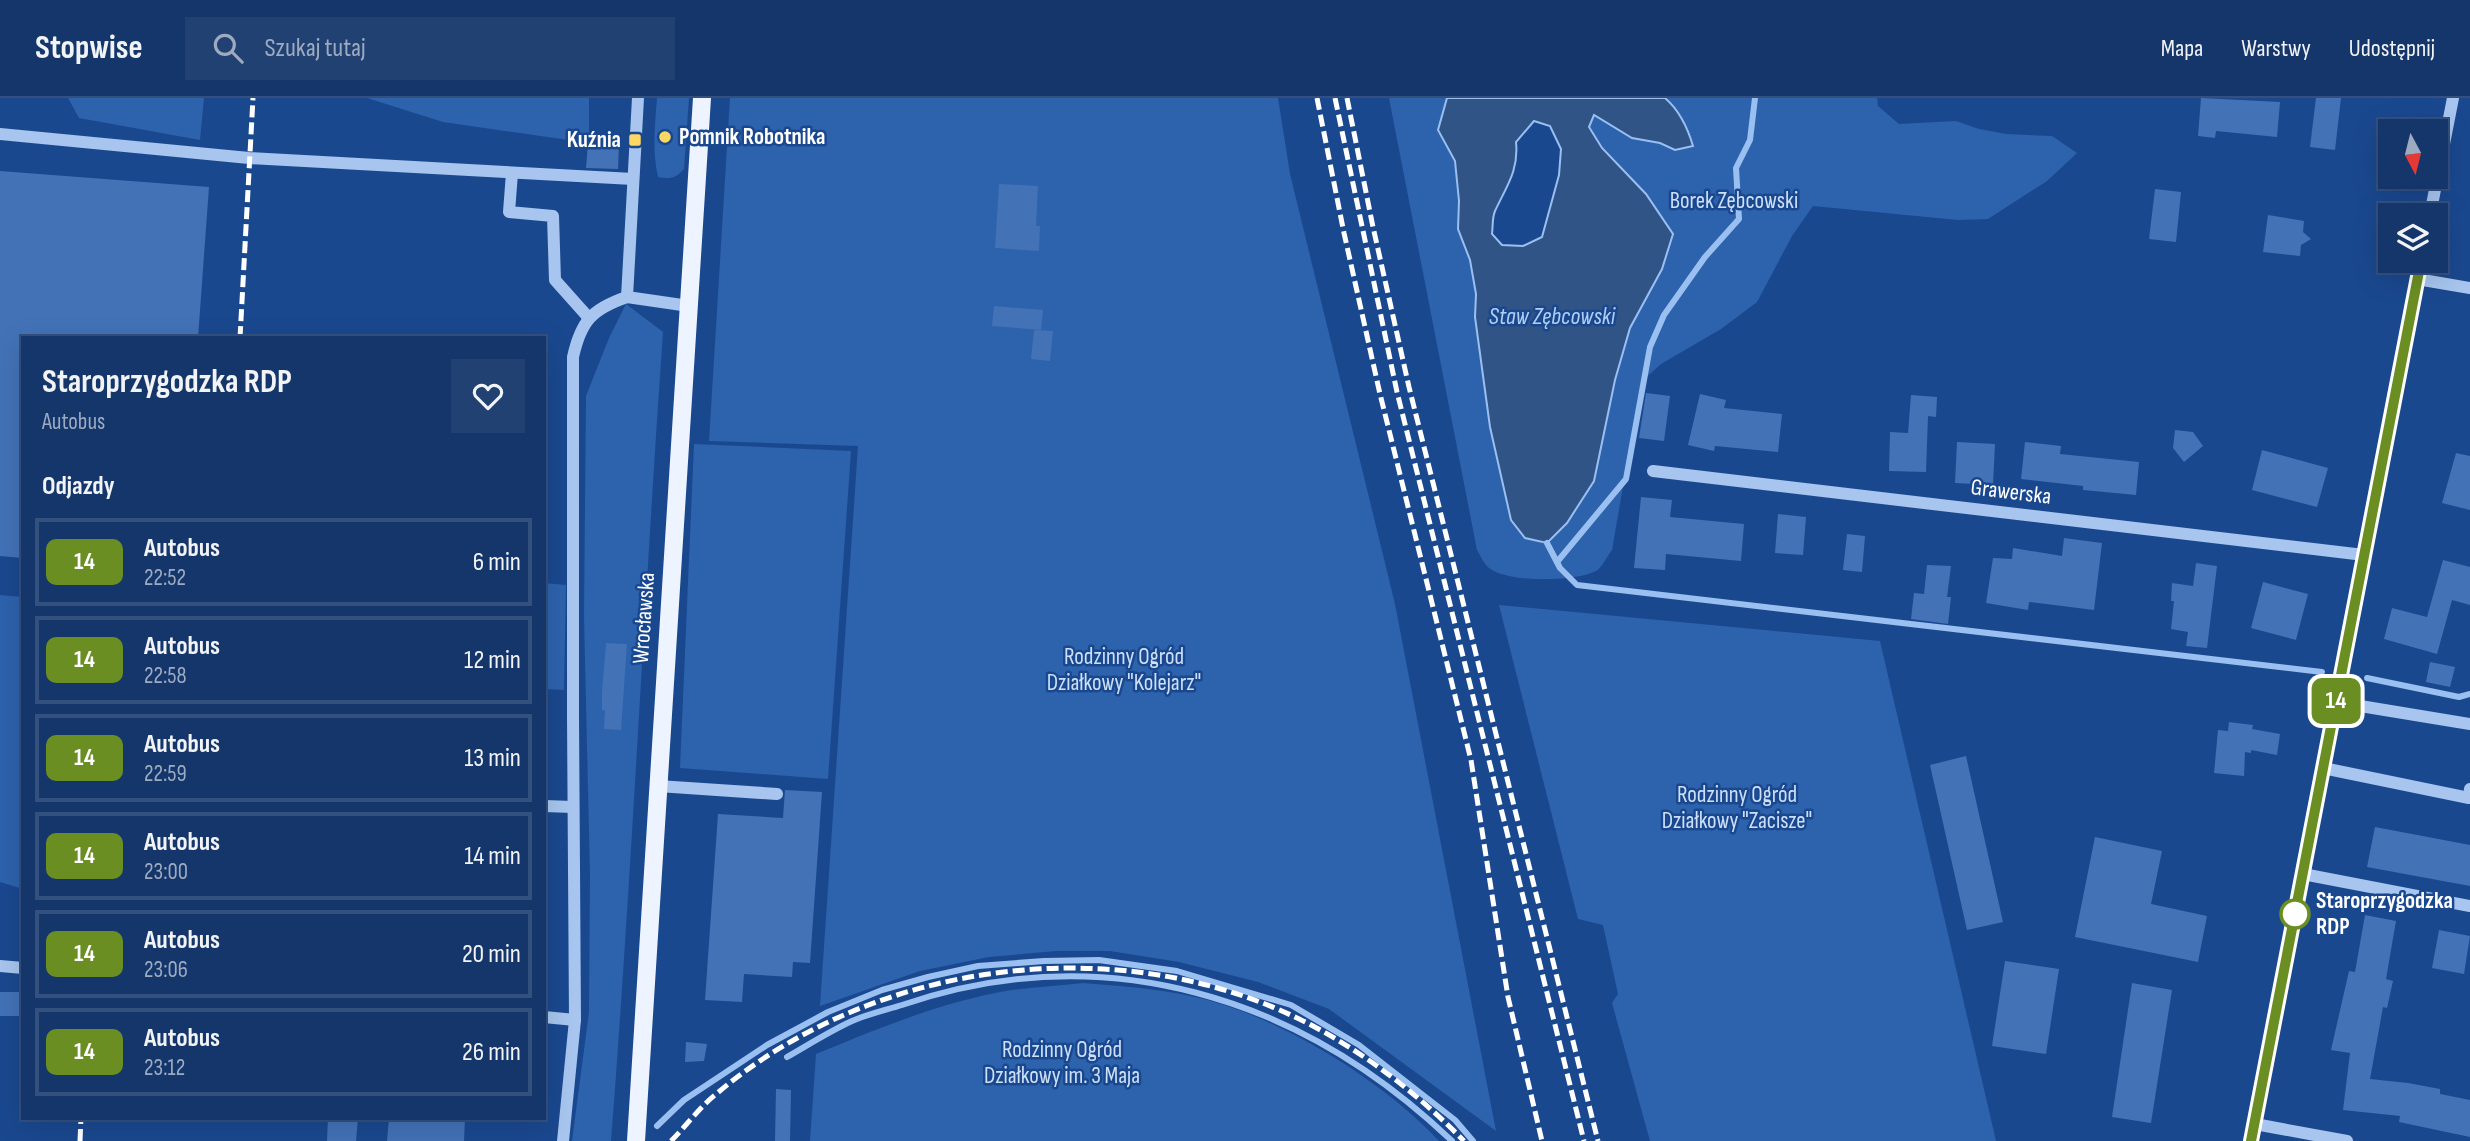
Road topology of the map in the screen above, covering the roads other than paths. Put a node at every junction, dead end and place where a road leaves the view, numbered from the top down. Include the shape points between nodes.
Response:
1 (638, 98) edge
2 (702, 98) edge
3 (2453, 98) edge
4 (0, 134) edge
5 (512, 173) junction
6 (633, 179) junction
7 (2432, 203) edge
8 (2418, 273) edge
9 (2417, 279) junction
10 (2470, 288) edge
11 (627, 298) junction
12 (689, 306) junction
13 (588, 317) junction
14 (1653, 471) dead end
15 (2364, 555) junction
16 (2336, 702) junction
17 (2470, 724) edge
18 (2323, 768) junction
19 (658, 786) junction
20 (2470, 789) edge
21 (777, 794) dead end
22 (546, 806) edge
23 (573, 807) junction
24 (2303, 874) junction
25 (2470, 906) edge
26 (0, 966) edge
27 (21, 968) edge
28 (546, 1017) edge
29 (575, 1020) junction
30 (2255, 1124) junction
31 (563, 1141) edge
32 (636, 1141) edge
33 (2252, 1141) edge
34 (2347, 1141) edge

1 - 6 street
2 - 12 main road, Wrocławska
3 - 7 street
4 - 5 street via 249,158
5 - 6 street
5 - 13 street via 509,212 553,216 555,280
6 - 11 street
8 - 9 street
9 - 10 street
9 - 15 street
11 - 12 street
11 - 13 street
12 - 19 main road, Wrocławska
13 - 23 street via 573,357
14 - 15 street, Grawerska
15 - 16 street
16 - 17 street
16 - 18 street
18 - 20 street via 2469,798
18 - 24 street
19 - 21 street
19 - 32 main road, Wrocławska
22 - 23 street
23 - 29 street
24 - 25 street
24 - 30 street
26 - 27 street
28 - 29 street
29 - 31 street
30 - 33 street
30 - 34 street

